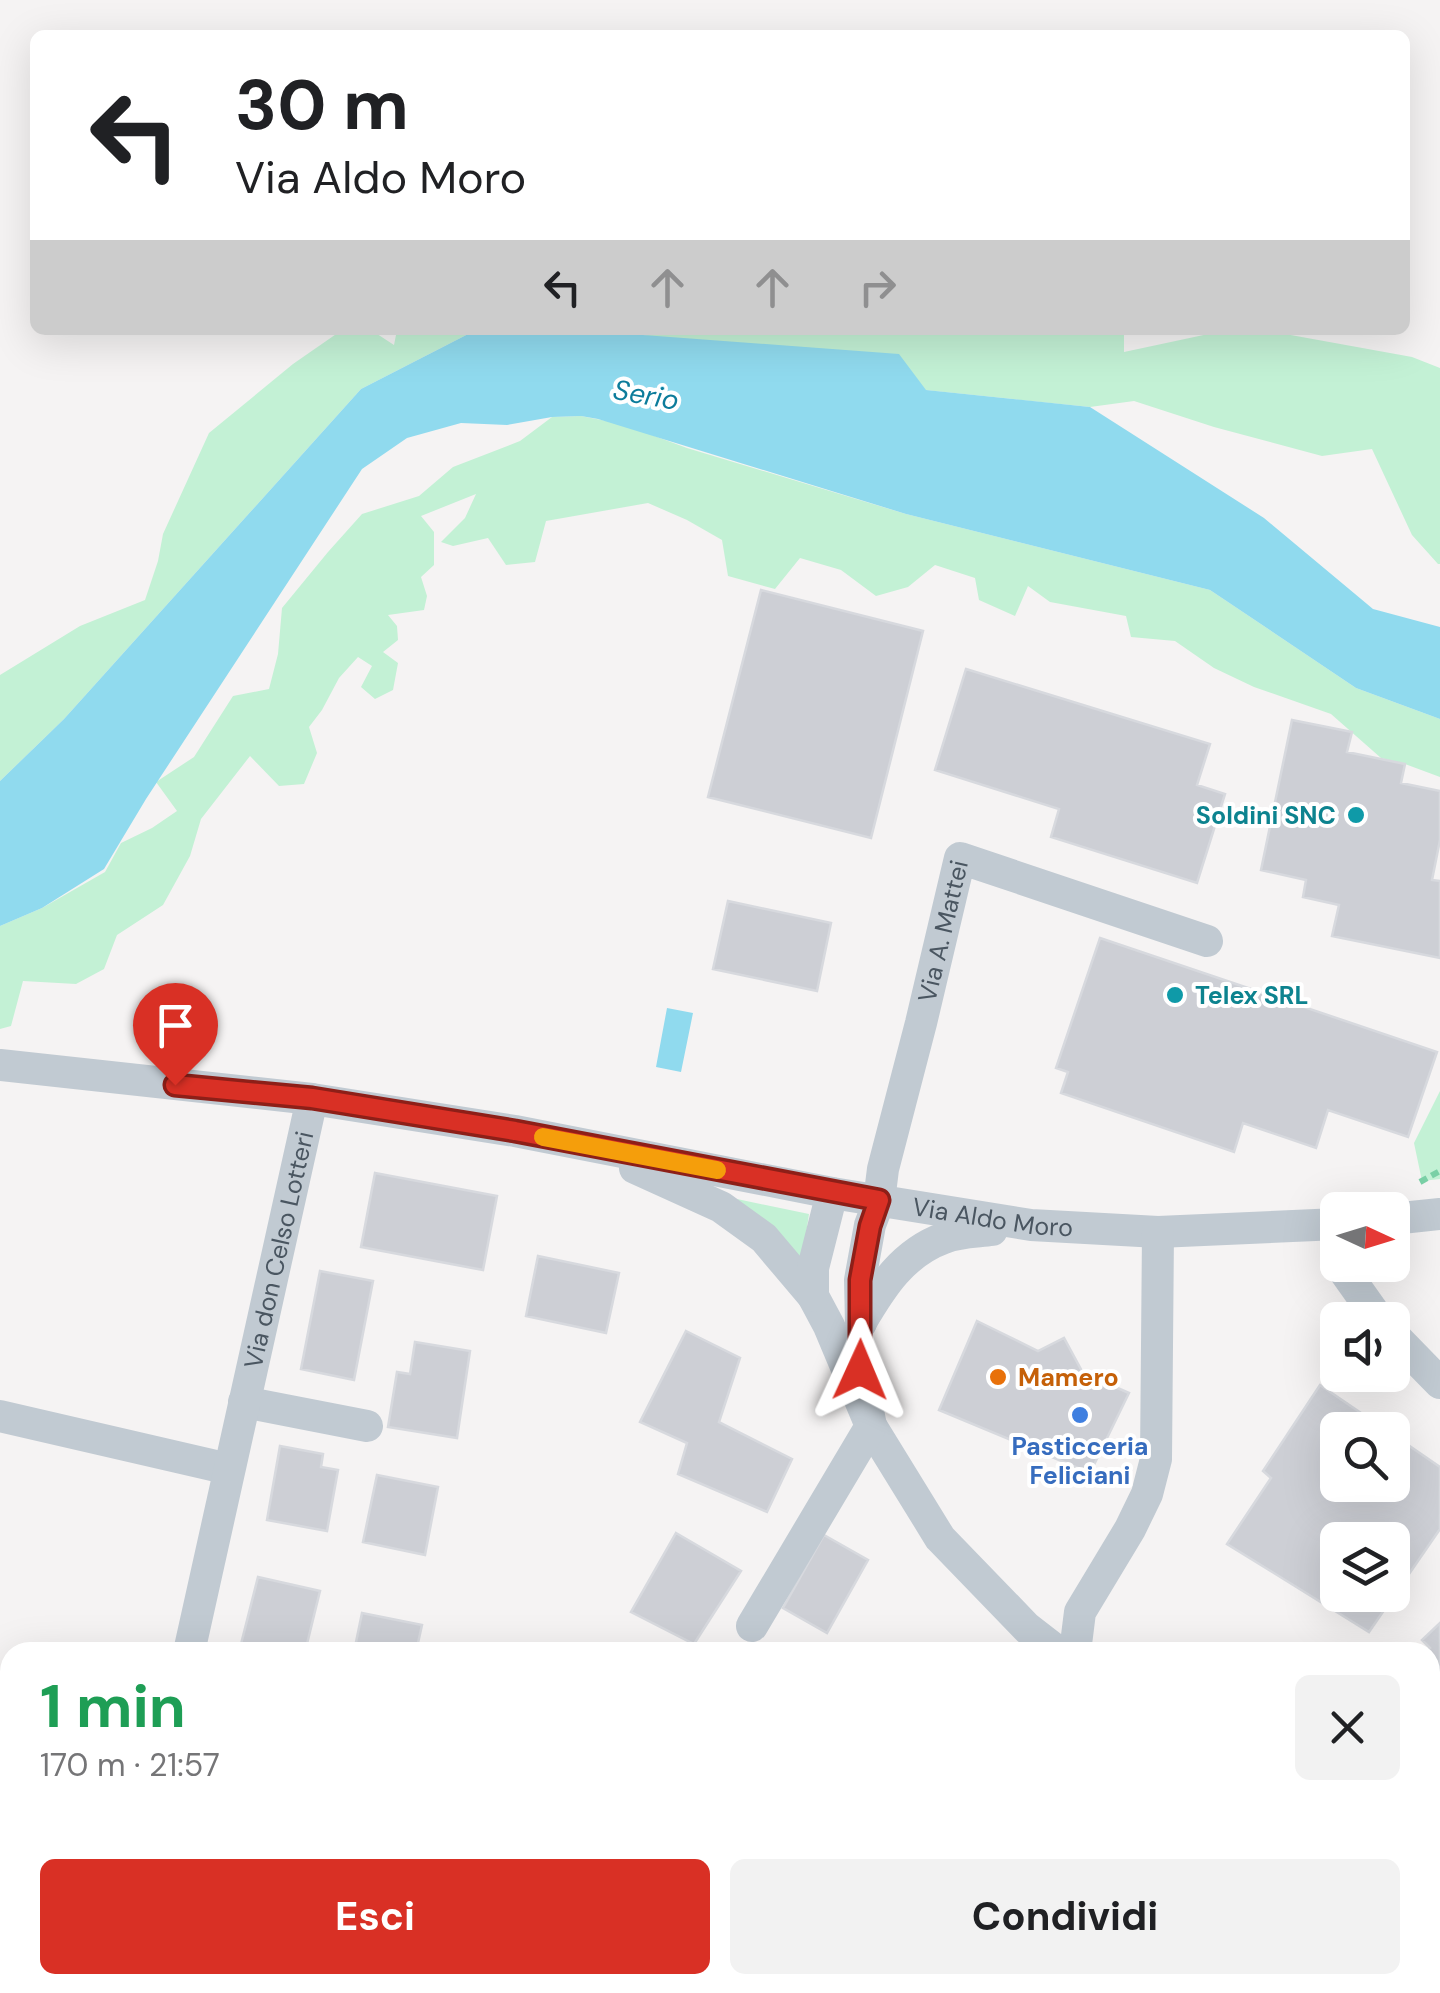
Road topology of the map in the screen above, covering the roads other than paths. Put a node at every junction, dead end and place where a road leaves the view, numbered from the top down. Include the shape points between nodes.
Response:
1 (1207, 941) dead end
2 (0, 1065) edge
3 (312, 1098) junction
4 (580, 1144) junction
5 (832, 1192) junction
6 (879, 1200) junction
7 (1440, 1214) edge
8 (1410, 1217) edge
9 (1032, 1224) junction
10 (1320, 1225) edge
11 (1158, 1232) junction
12 (814, 1296) junction
13 (861, 1323) junction
14 (1410, 1352) edge
15 (1440, 1383) edge
16 (244, 1402) junction
17 (0, 1416) edge
18 (366, 1426) dead end
19 (871, 1426) junction
20 (230, 1469) junction
21 (1080, 1612) junction
22 (1020, 1621) junction
23 (752, 1626) dead end
24 (190, 1642) edge
25 (1046, 1642) edge
26 (1077, 1642) edge

1 - 6 street, Via A. Mattei via 960,858
2 - 3 street, Via Aldo Moro
3 - 4 street, Via Aldo Moro
3 - 16 street, Via don Celso Lotteri
4 - 5 street, Via Aldo Moro
4 - 12 street via 721,1207 764,1238
5 - 6 street, Via Aldo Moro
5 - 12 street via 812,1268
6 - 9 street, Via Aldo Moro
6 - 13 street via 860,1280
7 - 8 street
9 - 11 street, Via Aldo Moro
9 - 13 street via 946,1236 906,1258
10 - 11 street, Via Aldo Moro
11 - 21 street via 1156,1459 1130,1529
12 - 19 street
13 - 19 street via 860,1370
14 - 15 street
16 - 18 street, Via don Celso Lotteri
16 - 20 street, Via don Celso Lotteri
17 - 20 street
19 - 22 street via 940,1538
19 - 23 street
20 - 24 street, Via don Celso Lotteri
21 - 22 street
21 - 26 street
22 - 25 street

